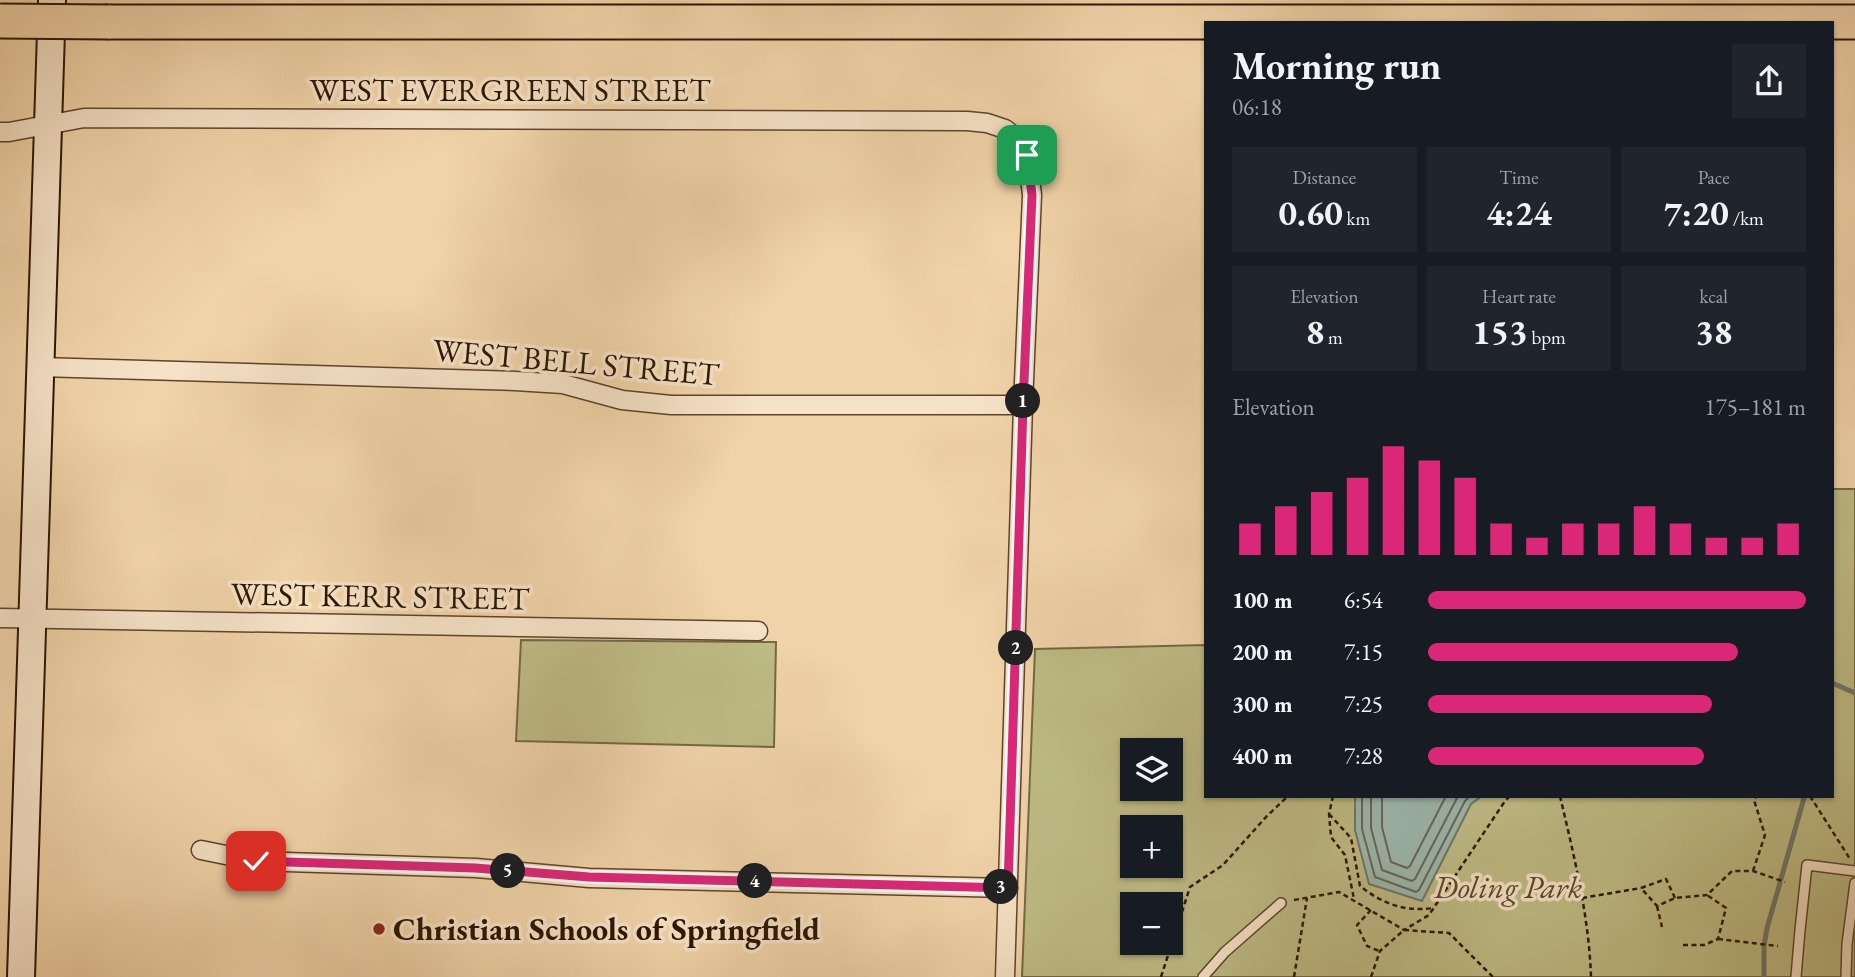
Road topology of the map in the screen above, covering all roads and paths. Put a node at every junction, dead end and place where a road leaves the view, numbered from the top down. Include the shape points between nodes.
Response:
1 (52, 0) edge
2 (1711, 21) edge
3 (0, 22) edge
4 (1834, 22) edge
5 (1855, 22) edge
6 (49, 124) junction
7 (0, 132) edge
8 (40, 368) junction
9 (1023, 405) junction
10 (0, 618) edge
11 (32, 618) junction
12 (758, 631) dead end
13 (1286, 798) edge
14 (1333, 798) edge
15 (1508, 798) edge
16 (1560, 798) edge
17 (1755, 798) edge
18 (1811, 798) edge
19 (1329, 814) junction
20 (201, 850) dead end
21 (1850, 859) dead end
22 (1753, 871) junction
23 (1855, 871) edge
24 (1785, 883) dead end
25 (1855, 883) edge
26 (1008, 888) junction
27 (1641, 888) junction
28 (1707, 895) junction
29 (1307, 898) junction
30 (1582, 898) junction
31 (1675, 898) junction
32 (1354, 901) junction
33 (1281, 903) joint
34 (1657, 906) junction
35 (1434, 908) junction
36 (1371, 910) junction
37 (1662, 927) dead end
38 (1404, 930) junction
39 (1718, 939) junction
40 (1683, 945) dead end
41 (1778, 946) dead end
42 (1380, 951) junction
43 (21, 977) edge
44 (1005, 977) edge
45 (1161, 977) edge
46 (1203, 977) edge
47 (1294, 977) edge
48 (1371, 977) edge
49 (1493, 977) edge
50 (1591, 977) edge
51 (1796, 977) edge
52 (1846, 977) edge

1 - 6 main road
2 - 3 highway, bridge via 989,16
4 - 5 highway, bridge
6 - 7 street, WEST EVERGREEN STREET
6 - 8 main road
6 - 9 street, WEST EVERGREEN STREET via 84,118 987,123 1006,129 1027,155 1032,195
8 - 9 street, WEST BELL STREET via 514,381 563,384 622,400 671,405
8 - 11 main road
9 - 26 street
10 - 11 street, WEST KERR STREET
11 - 12 street, WEST KERR STREET
11 - 43 main road
13 - 45 path via 1223,865 1190,887
14 - 19 path
15 - 35 path
16 - 30 path
17 - 22 path via 1765,835
18 - 21 path
19 - 32 path via 1331,837 1345,855
19 - 35 path via 1351,838 1360,886 1377,899 1414,910
20 - 26 street via 256,861 475,868 589,877
22 - 24 path
22 - 28 path via 1732,871
23 - 51 lane via 1807,865
25 - 52 lane
26 - 44 street
27 - 30 path
27 - 31 path via 1666,879
27 - 34 path
28 - 31 path
28 - 39 path via 1726,908
29 - 32 path via 1339,892
29 - 33 path
29 - 47 path
30 - 50 path
31 - 34 path
32 - 36 path
33 - 46 lane
34 - 37 path
35 - 38 path
36 - 38 path
36 - 42 path via 1357,925 1367,946
38 - 42 path
38 - 49 path via 1449,933
39 - 40 path via 1704,946
39 - 41 path
42 - 48 path

